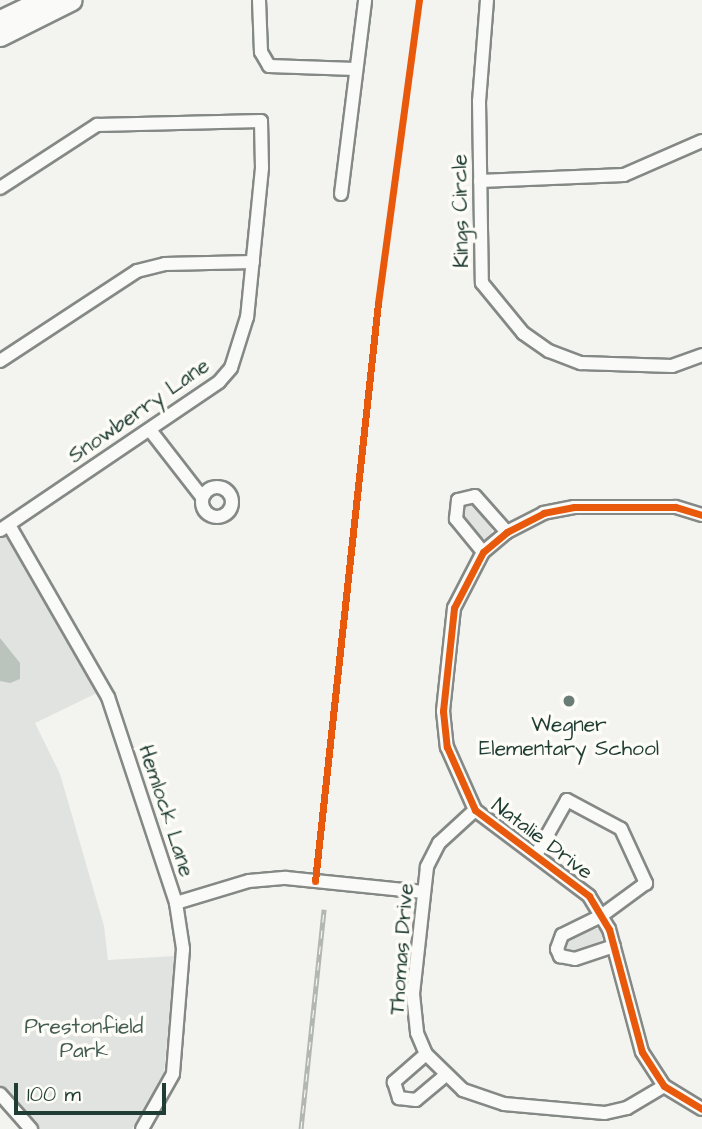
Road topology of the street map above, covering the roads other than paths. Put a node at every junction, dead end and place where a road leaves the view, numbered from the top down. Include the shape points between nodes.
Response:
1 (42, 0) edge
2 (72, 0) edge
3 (259, 0) edge
4 (365, 0) edge
5 (487, 0) edge
6 (0, 20) edge
7 (0, 36) edge
8 (355, 69) junction
9 (702, 141) edge
10 (480, 181) junction
11 (0, 188) edge
12 (341, 194) dead end
13 (253, 262) junction
14 (702, 355) edge
15 (0, 361) edge
16 (150, 430) junction
17 (202, 497) dead end
18 (702, 514) edge
19 (5, 527) edge
20 (507, 532) junction
21 (483, 552) junction
22 (475, 810) junction
23 (537, 855) junction
24 (423, 892) junction
25 (176, 903) junction
26 (601, 916) junction
27 (614, 946) junction
28 (426, 1054) junction
29 (445, 1076) junction
30 (664, 1086) junction
31 (0, 1094) edge
32 (702, 1109) edge
33 (31, 1129) edge
34 (142, 1129) edge

1 - 6 main road
2 - 7 main road
3 - 8 street via 261,52 269,66
4 - 8 street
5 - 10 street, Kings Circle
8 - 12 street
9 - 10 street via 624,175
10 - 14 street, Kings Circle via 482,283 523,332 548,351 616,368 672,366
11 - 13 street, Snowberry Lane via 97,125 261,121
13 - 15 street via 165,264 136,271
13 - 16 street, Snowberry Lane via 247,317 231,368
16 - 17 street
16 - 19 street, Snowberry Lane
18 - 20 street via 675,507 574,507 544,513
19 - 25 street, Hemlock Lane via 108,697
20 - 21 street
20 - 21 street via 475,496 458,500 456,519
21 - 22 street via 454,608 443,711 447,747
22 - 23 street, Natalie Drive via 508,840
22 - 24 street, Thomas Drive via 433,851
23 - 26 street, Natalie Drive via 589,896
23 - 26 street via 567,800 621,829 646,883
24 - 25 street via 286,878 249,881
24 - 28 street, Thomas Drive via 413,1008
25 - 34 street, Hemlock Lane via 183,949 173,1074
26 - 27 street, Natalie Drive
26 - 27 street via 562,935 560,956 575,960
27 - 30 street, Natalie Drive via 639,1044
28 - 29 street, Thomas Drive
28 - 29 street via 397,1078 399,1098 416,1100
29 - 30 street, Thomas Drive via 490,1101 595,1113 627,1108
30 - 32 street, Natalie Drive
31 - 33 street

